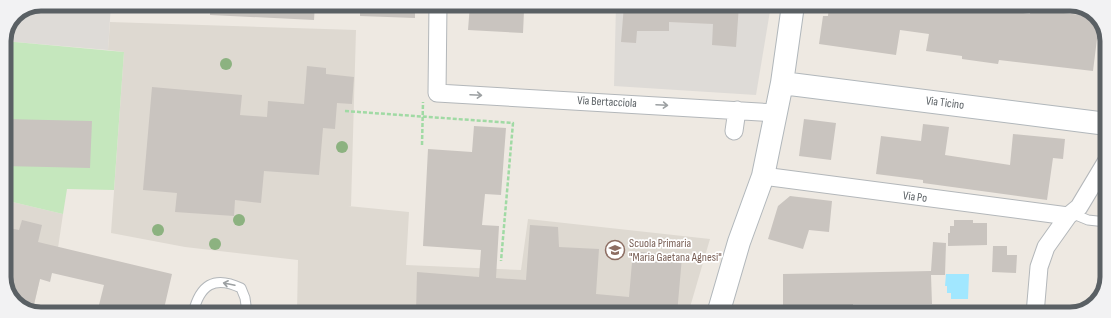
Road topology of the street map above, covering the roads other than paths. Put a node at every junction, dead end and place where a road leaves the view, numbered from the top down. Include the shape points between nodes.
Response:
1 (438, 11) edge
2 (792, 11) edge
3 (782, 83) junction
4 (737, 110) junction
5 (776, 113) junction
6 (1100, 123) edge
7 (734, 131) dead end
8 (1100, 172) edge
9 (763, 176) junction
10 (1069, 215) junction
11 (1100, 221) edge
12 (195, 307) edge
13 (246, 307) edge
14 (720, 307) edge
15 (1036, 307) edge

1 -> 4 street, Via Bertacciola via 437,93
2 - 3 street
3 - 5 street
3 - 6 street, Via Ticino
4 - 5 street, Via Bertacciola
4 - 7 street
5 - 9 street
8 - 10 street via 1079,207
9 - 10 street, Via Po
9 - 14 street via 739,242
10 - 11 lane
10 - 15 street via 1058,228 1039,267
13 -> 12 lane via 241,288 222,283 211,283 204,289

